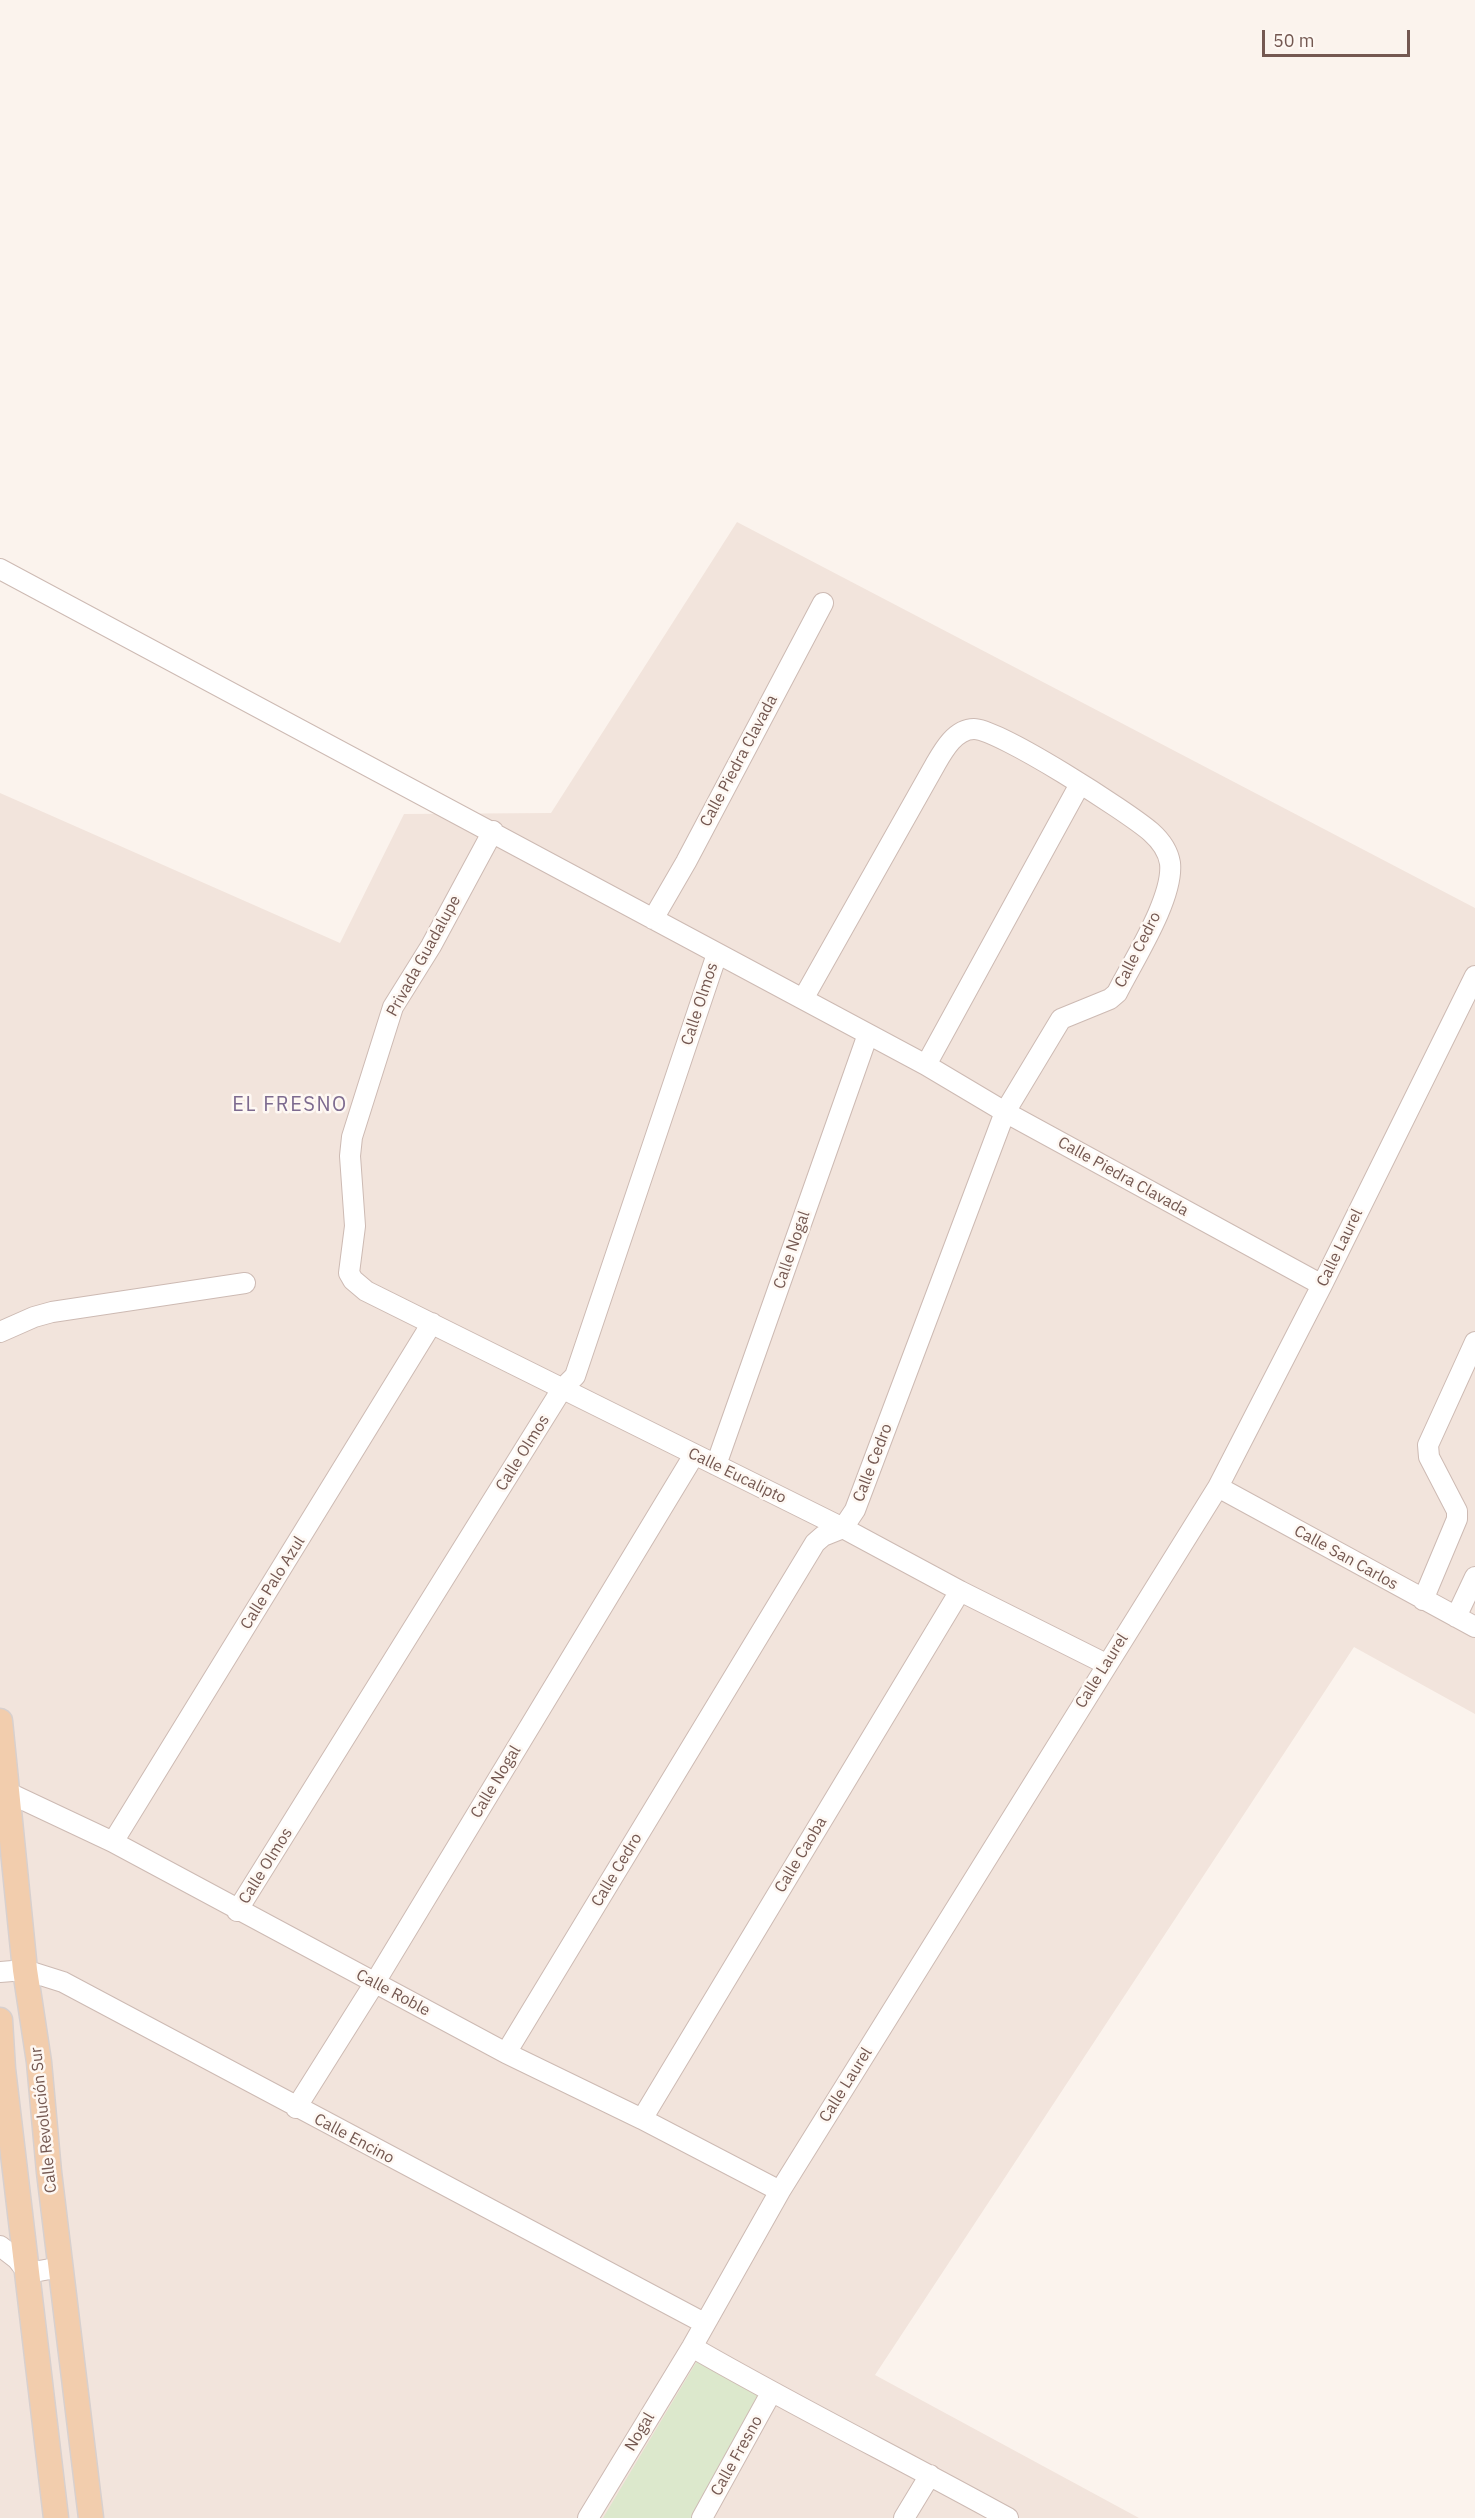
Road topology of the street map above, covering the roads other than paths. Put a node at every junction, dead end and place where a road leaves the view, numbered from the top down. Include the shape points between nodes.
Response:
1 (0, 569) edge
2 (823, 603) dead end
3 (1080, 784) junction
4 (493, 831) junction
5 (653, 919) junction
6 (717, 954) junction
7 (1475, 976) edge
8 (803, 999) junction
9 (868, 1034) junction
10 (927, 1065) junction
11 (1005, 1112) junction
12 (245, 1283) dead end
13 (1322, 1285) junction
14 (366, 1291) joint
15 (432, 1323) junction
16 (0, 1332) edge
17 (1475, 1342) edge
18 (562, 1389) junction
19 (694, 1455) junction
20 (716, 1465) junction
21 (1218, 1487) junction
22 (1466, 1523) edge
23 (843, 1528) junction
24 (1475, 1577) edge
25 (960, 1591) junction
26 (1423, 1600) junction
27 (1456, 1617) junction
28 (1475, 1627) edge
29 (1106, 1664) junction
30 (0, 1721) edge
31 (4, 1795) edge
32 (113, 1842) junction
33 (237, 1911) junction
34 (25, 1970) junction
35 (0, 1972) edge
36 (375, 1984) junction
37 (0, 2020) edge
38 (506, 2053) junction
39 (39, 2062) junction
40 (3, 2069) junction
41 (296, 2108) junction
42 (642, 2119) junction
43 (49, 2172) junction
44 (16, 2178) junction
45 (780, 2191) junction
46 (0, 2246) edge
47 (61, 2267) junction
48 (28, 2273) junction
49 (704, 2323) junction
50 (692, 2347) junction
51 (771, 2393) junction
52 (930, 2475) junction
53 (57, 2518) edge
54 (91, 2518) edge
55 (588, 2518) edge
56 (702, 2518) edge
57 (904, 2518) edge
58 (1008, 2518) edge

1 - 4 street, Calle Piedra Clavada
2 - 5 street, Calle Piedra Clavada
3 - 8 street via 984,731 966,730 955,737 935,765
3 - 10 street
3 - 11 street, Calle Cedro via 1152,834 1167,852 1170,874 1163,902 1116,993 1061,1019
4 - 5 street, Calle Piedra Clavada
4 - 14 street, Privada Guadalupe via 393,1007 352,1137 355,1240 349,1265 353,1280
5 - 6 street, Calle Piedra Clavada
6 - 8 street, Calle Piedra Clavada
6 - 18 street, Calle Olmos via 590,1335 575,1376
7 - 13 street, Calle Laurel
8 - 9 street, Calle Piedra Clavada
9 - 10 street, Calle Piedra Clavada
9 - 20 street, Calle Nogal
10 - 11 street, Calle Piedra Clavada
11 - 13 street, Calle Piedra Clavada
11 - 23 street, Calle Cedro via 864,1488
12 - 16 street via 52,1312
13 - 21 street, Calle Laurel
14 - 15 street, Calle Eucalipto
15 - 18 street, Calle Eucalipto
15 - 32 street, Calle Palo Azul
17 - 22 street via 1427,1451
18 - 19 street, Calle Eucalipto
18 - 33 street, Calle Olmos
19 - 20 street, Calle Eucalipto
19 - 36 street, Calle Nogal
20 - 23 street, Calle Eucalipto
21 - 26 street, Calle San Carlos
21 - 29 street, Calle Laurel
22 - 26 street
23 - 25 street, Calle Eucalipto
23 - 38 street, Calle Cedro via 815,1543
24 - 27 street
25 - 29 street, Calle Eucalipto
25 - 42 street, Calle Caoba
26 - 27 street, Calle San Carlos
27 - 28 street, Calle San Carlos
29 - 45 street, Calle Laurel
30 - 31 main road, Calle Revolución Sur
31 - 32 street, Calle Roble
31 - 34 main road, Calle Revolución Sur
32 - 33 street, Calle Roble
33 - 36 street, Calle Roble
34 - 35 street, Calle Encino
34 - 39 main road, Calle Revolución Sur
34 - 41 street, Calle Encino via 63,1982
36 - 38 street, Calle Roble
36 - 41 street, Calle Nogal
37 - 40 main road, Calle Revolución Sur
38 - 42 street, Calle Roble
39 - 40 main road
39 - 43 main road, Calle Revolución Sur
40 - 44 main road, Calle Revolución Sur
41 - 49 street, Calle Encino
42 - 45 street, Calle Roble
43 - 44 main road
43 - 47 main road, Calle Revolución Sur
44 - 48 main road, Calle Revolución Sur
45 - 49 street, Calle Laurel
46 - 48 street
47 - 48 street
47 - 54 main road, Calle Revolución Sur
48 - 53 main road, Calle Revolución Sur
49 - 50 street, Calle Laurel
50 - 51 street
50 - 55 street, Nogal
51 - 52 street
51 - 56 street, Calle Fresno
52 - 57 street
52 - 58 street

